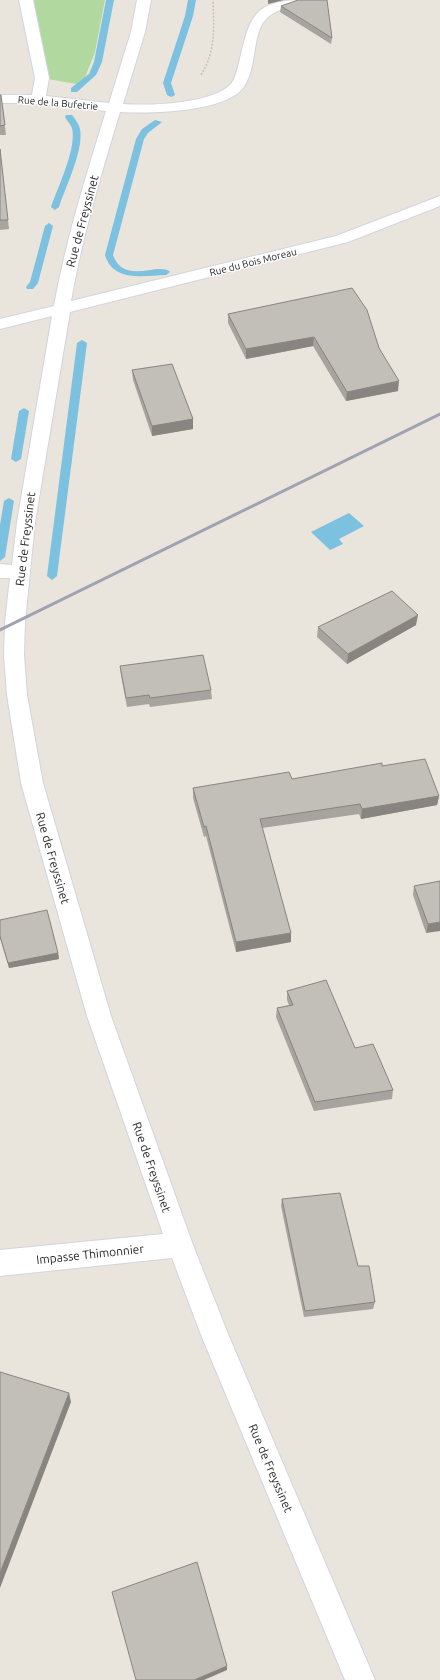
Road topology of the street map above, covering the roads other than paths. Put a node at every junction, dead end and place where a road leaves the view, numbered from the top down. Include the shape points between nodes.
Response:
1 (26, 0) edge
2 (144, 0) edge
3 (297, 0) edge
4 (0, 100) edge
5 (38, 100) junction
6 (116, 107) junction
7 (440, 201) edge
8 (62, 310) junction
9 (0, 324) edge
10 (10, 571) edge
11 (180, 1245) junction
12 (0, 1263) edge
13 (360, 1680) edge

1 - 5 street via 42,78
2 - 6 street, Rue de Freyssinet via 138,32
3 - 6 street, Rue de la Bufetrie via 262,15 256,23 244,75 237,86 226,94 209,101 184,106
4 - 5 street, Rue de la Bufetrie
5 - 6 street, Rue de la Bufetrie
6 - 8 street, Rue de Freyssinet via 82,213 70,260
7 - 8 street, Rue du Bois Moreau via 315,246
8 - 9 street, Rue du Bois Moreau
8 - 10 street, Rue de Freyssinet via 26,522
10 - 11 street, Rue de Freyssinet via 15,622 17,695 32,784 100,1016
11 - 12 street, Impasse Thimonnier
11 - 13 street, Rue de Freyssinet via 215,1335

